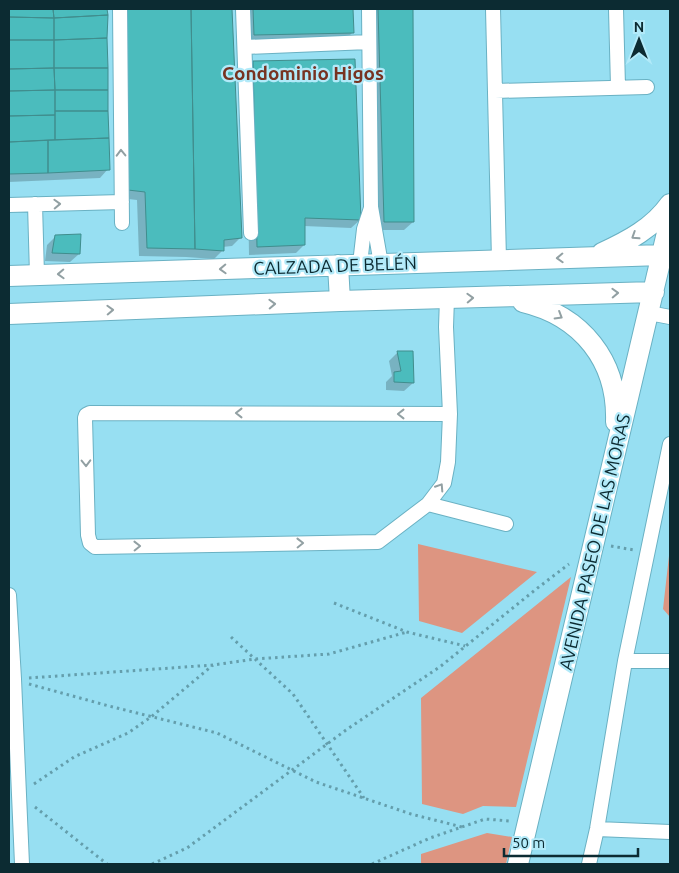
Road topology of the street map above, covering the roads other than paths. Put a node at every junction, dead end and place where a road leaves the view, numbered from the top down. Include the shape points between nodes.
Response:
1 (120, 9) edge
2 (243, 9) edge
3 (369, 9) edge
4 (493, 9) edge
5 (616, 9) edge
6 (369, 42) junction
7 (244, 47) junction
8 (647, 87) dead end
9 (618, 88) junction
10 (495, 91) junction
11 (122, 202) junction
12 (35, 204) junction
13 (670, 204) edge
14 (9, 205) edge
15 (371, 207) junction
16 (670, 220) edge
17 (122, 223) dead end
18 (251, 233) dead end
19 (662, 255) junction
20 (592, 257) junction
21 (499, 260) junction
22 (360, 264) junction
23 (381, 264) junction
24 (338, 265) junction
25 (37, 275) junction
26 (9, 276) edge
27 (654, 292) junction
28 (496, 297) junction
29 (447, 298) junction
30 (340, 301) junction
31 (649, 313) junction
32 (9, 314) edge
33 (670, 317) edge
34 (450, 414) junction
35 (670, 444) edge
36 (614, 453) junction
37 (428, 504) junction
38 (506, 524) dead end
39 (9, 595) edge
40 (625, 661) junction
41 (670, 661) edge
42 (12, 679) edge
43 (14, 794) edge
44 (597, 829) junction
45 (670, 832) edge
46 (22, 864) edge
47 (518, 864) edge
48 (589, 864) edge

11 -> 1 street
2 - 7 street
3 - 6 street
4 - 10 street
5 - 9 street
6 - 7 street
6 - 15 street
7 - 18 street
8 - 9 street
9 - 10 street
10 - 21 street
12 -> 11 street
11 - 17 street
12 - 14 street
12 - 25 street
13 -> 20 street via 646,229
15 - 22 street via 364,229
15 - 23 street
16 - 19 street, AVENIDA PASEO DE LAS MORAS
19 - 20 street, CALZADA DE BELÉN
19 - 27 street, AVENIDA PASEO DE LAS MORAS
20 -> 21 street, CALZADA DE BELÉN
21 - 23 street, CALZADA DE BELÉN
22 - 23 street, CALZADA DE BELÉN
22 - 24 street, CALZADA DE BELÉN
24 -> 25 street, CALZADA DE BELÉN
24 - 30 street
25 - 26 street, CALZADA DE BELÉN
28 -> 27 street, CALZADA DE BELÉN
27 - 31 street, AVENIDA PASEO DE LAS MORAS
29 -> 28 street, CALZADA DE BELÉN
28 -> 36 street via 548,309 589,340 605,363 613,386 616,412
29 - 30 street, CALZADA DE BELÉN
29 - 34 street
32 -> 30 street, CALZADA DE BELÉN
31 - 33 street
31 - 36 street, AVENIDA PASEO DE LAS MORAS
37 -> 34 street via 444,484
34 -> 37 street via 90,413 85,418 88,536 90,544 95,547 378,542
35 - 40 street
36 - 47 street, AVENIDA PASEO DE LAS MORAS
37 - 38 street
39 - 42 street
40 - 41 street
40 - 44 street
42 - 43 street
43 - 46 street
44 - 45 street
44 - 48 street

